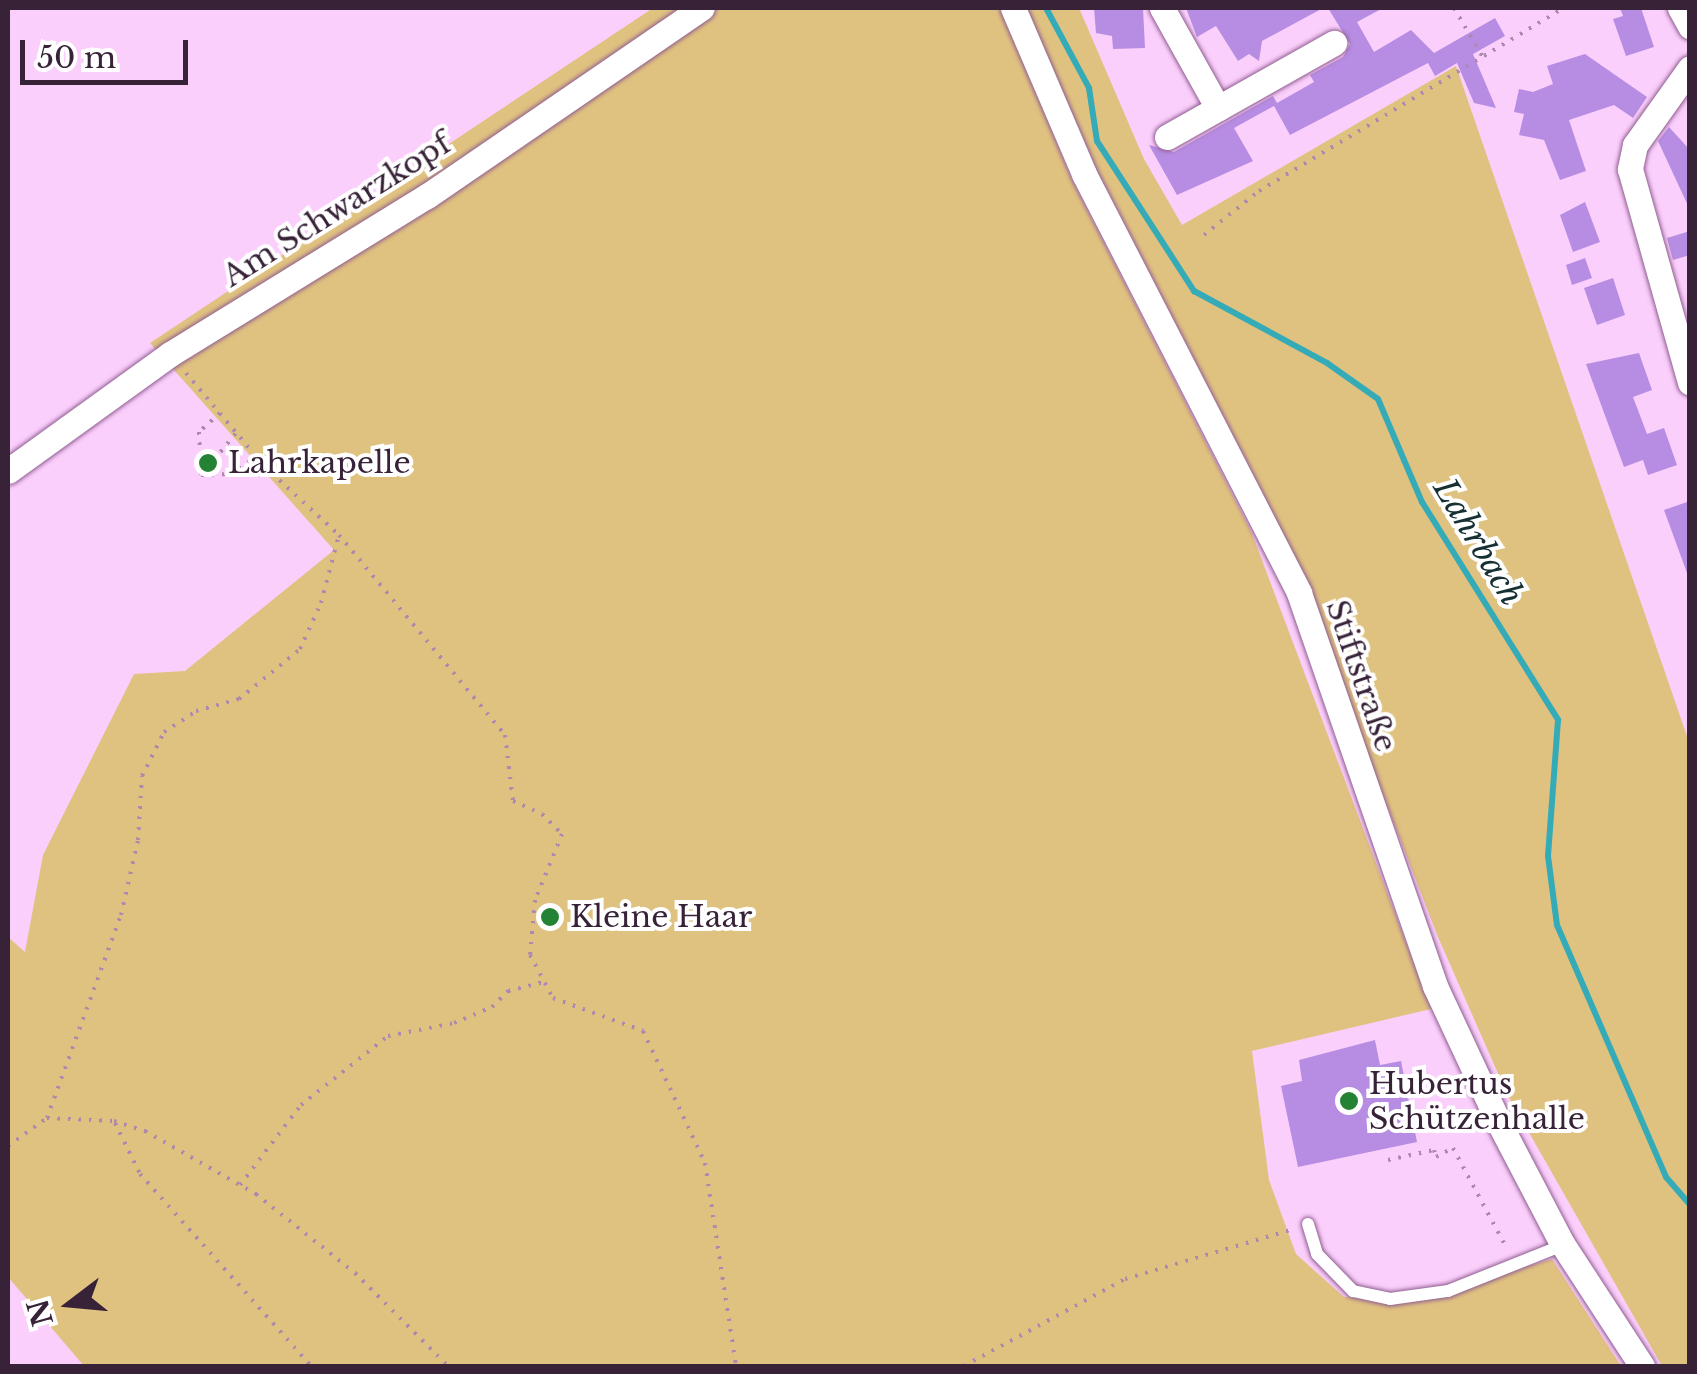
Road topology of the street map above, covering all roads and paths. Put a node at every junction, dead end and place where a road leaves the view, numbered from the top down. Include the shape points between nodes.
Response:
1 (702, 8) edge
2 (1013, 8) edge
3 (1162, 8) edge
4 (1454, 8) edge
5 (1564, 8) edge
6 (1680, 8) edge
7 (1690, 26) edge
8 (1334, 43) dead end
9 (1482, 56) junction
10 (1690, 68) edge
11 (1218, 108) junction
12 (1168, 137) dead end
13 (1204, 235) dead end
14 (170, 354) junction
15 (1690, 384) edge
16 (220, 413) junction
17 (236, 433) junction
18 (256, 457) junction
19 (214, 460) dead end
20 (8, 471) edge
21 (338, 535) junction
22 (544, 982) junction
23 (47, 1118) junction
24 (114, 1121) junction
25 (8, 1146) edge
26 (1388, 1160) dead end
27 (240, 1184) junction
28 (1308, 1224) joint
29 (1563, 1245) junction
30 (1516, 1268) junction
31 (311, 1366) edge
32 (448, 1366) edge
33 (736, 1366) edge
34 (964, 1366) edge
35 (1642, 1366) edge

1 - 14 street, Am Schwarzkopf via 427,196
2 - 29 street, Stiftstraße via 1084,174 1291,576 1436,986
3 - 11 street
4 - 9 path
5 - 9 path
6 - 7 street
8 - 11 street
9 - 13 path via 1259,191
10 - 15 street via 1635,145 1630,169
11 - 12 street
14 - 16 path
14 - 20 street, Am Schwarzkopf
16 - 17 path
16 - 18 path via 199,432 201,474 230,474
17 - 18 path
17 - 19 path
18 - 21 path
21 - 22 path via 505,735 513,801 542,814 562,834 535,900 530,955
21 - 23 path via 321,603 300,649 238,698 196,711 164,732 142,776 134,859 91,1010
22 - 27 path via 508,990 492,1007 454,1024 388,1036 301,1105
22 - 33 path via 553,998 643,1030 705,1163
23 - 24 path
23 - 25 path
24 - 27 path
24 - 31 path via 140,1174
26 - 30 path via 1434,1150 1436,1157 1453,1148
27 - 32 path via 355,1273
28 - 30 lane via 1317,1254 1354,1291 1390,1299 1448,1291
28 - 34 path via 1125,1279
29 - 30 lane
29 - 35 street, Stiftstraße

